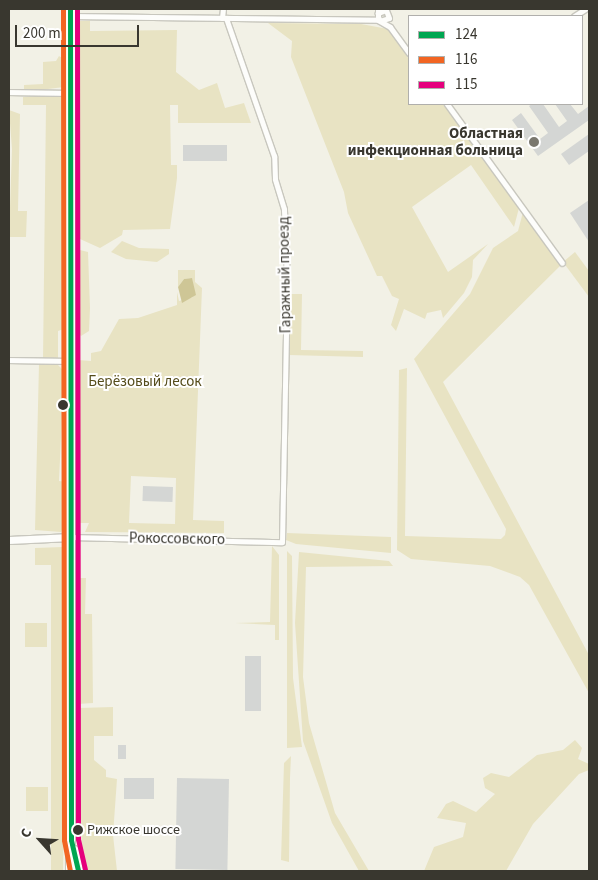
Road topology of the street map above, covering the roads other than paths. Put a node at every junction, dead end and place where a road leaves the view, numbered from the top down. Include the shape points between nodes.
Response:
1 (87, 9) edge
2 (126, 9) edge
3 (166, 9) edge
4 (223, 9) edge
5 (383, 11) edge
6 (70, 13) edge
7 (86, 16) junction
8 (126, 16) junction
9 (166, 17) junction
10 (224, 18) junction
11 (369, 20) junction
12 (382, 22) junction
13 (390, 27) junction
14 (408, 52) edge
15 (9, 92) edge
16 (70, 92) junction
17 (450, 105) edge
18 (562, 263) dead end
19 (9, 360) edge
20 (68, 361) junction
21 (71, 537) junction
22 (9, 540) edge
23 (282, 542) joint
24 (71, 840) junction
25 (70, 871) edge
26 (78, 871) edge

1 - 7 street
2 - 8 street
3 - 9 street
4 - 10 street
5 - 11 street
5 - 12 street
5 - 13 street
6 - 7 street
6 - 16 highway
7 - 8 street
8 - 9 street
9 - 10 street
10 - 11 street
10 - 23 street, Гаражный проезд via 274,156 275,179 284,208 287,279
11 - 12 street
12 - 13 street
13 - 14 street
15 - 16 street
16 - 20 highway
17 - 18 street
19 - 20 street
20 - 21 highway
21 - 22 main road
21 - 23 street, Рокоссовского
21 - 24 highway
24 - 25 highway
24 - 26 highway

